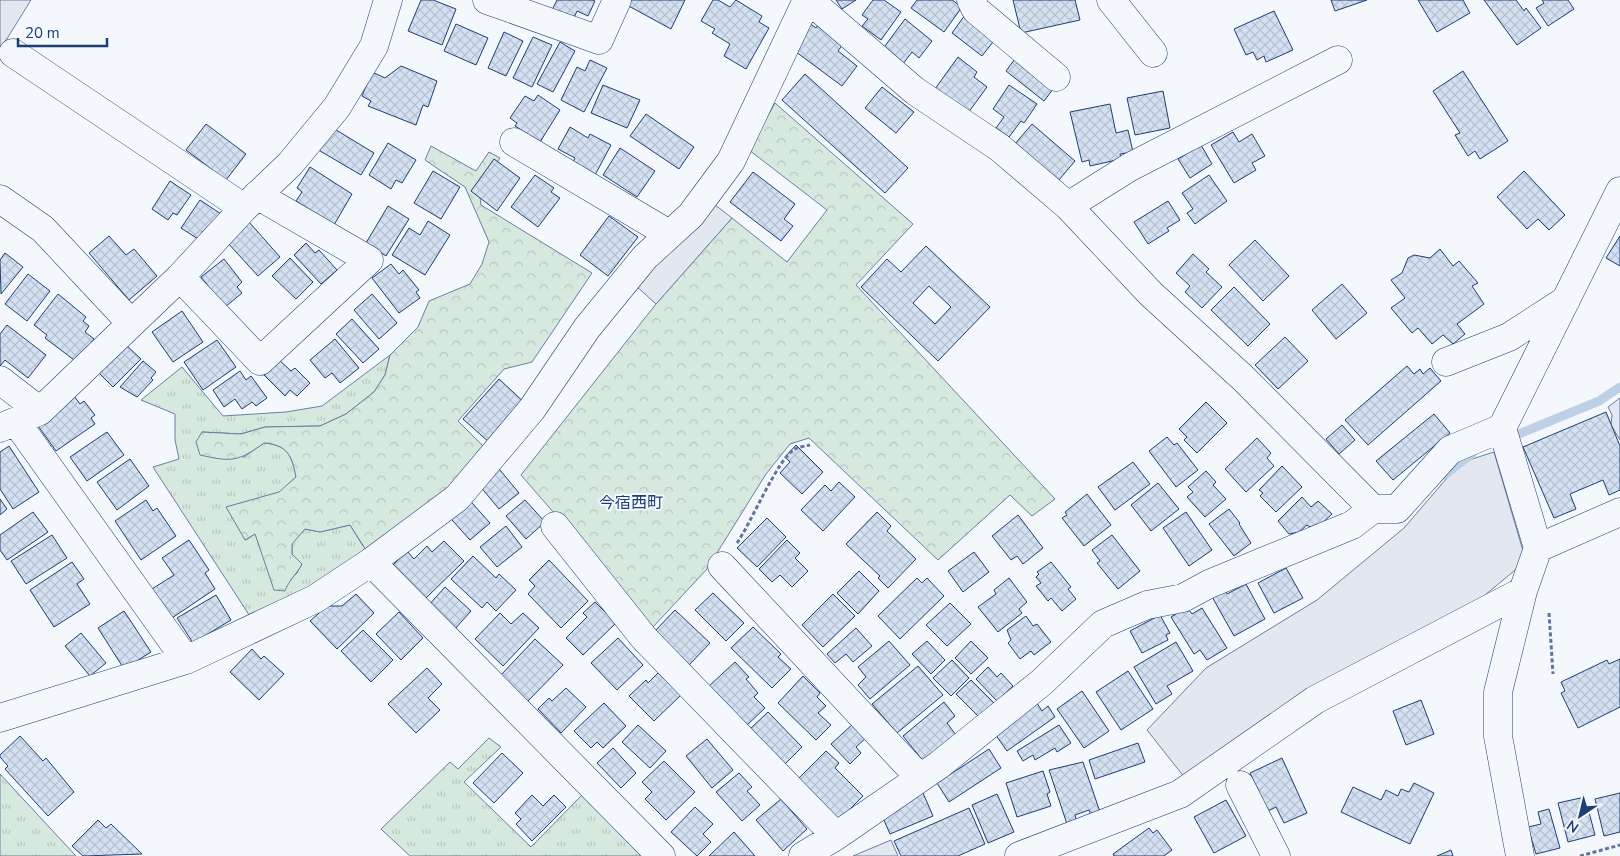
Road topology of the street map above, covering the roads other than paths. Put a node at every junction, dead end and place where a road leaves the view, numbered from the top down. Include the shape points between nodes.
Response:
1 (388, 0) edge
2 (487, 0) edge
3 (617, 0) edge
4 (808, 0) edge
5 (971, 0) edge
6 (1111, 0) edge
7 (13, 53) dead end
8 (1153, 53) dead end
9 (1338, 60) dead end
10 (1056, 77) dead end
11 (514, 142) dead end
12 (1620, 191) edge
13 (0, 199) edge
14 (250, 202) junction
15 (1068, 206) junction
16 (669, 234) junction
17 (180, 277) junction
18 (1566, 300) junction
19 (131, 323) junction
20 (1446, 362) dead end
21 (0, 380) edge
22 (19, 421) edge
23 (1502, 428) junction
24 (1373, 509) junction
25 (1620, 512) edge
26 (555, 526) dead end
27 (1538, 548) junction
28 (371, 562) junction
29 (722, 566) road end
30 (1522, 591) junction
31 (186, 660) junction
32 (0, 718) edge
33 (920, 778) junction
34 (1240, 785) dead end
35 (836, 836) junction
36 (661, 856) edge
37 (803, 856) edge
38 (1019, 856) edge
39 (1276, 856) edge
40 (1520, 856) edge

1 - 14 street via 374,46 337,108 290,164
2 - 3 street via 599,40
4 - 15 street via 915,91 1000,148
4 - 16 street via 731,161 691,215
5 - 10 street via 976,10
6 - 8 street
7 - 14 street
9 - 15 street via 1130,167
11 - 16 street
12 - 18 street
13 - 19 street via 43,229
14 - 17 street
14 - 17 street via 369,260 260,361
15 - 24 street via 1152,294 1243,378
16 - 28 street via 645,257 587,328 532,409 456,498
17 - 19 street
18 - 20 street via 1509,337
18 - 23 street
19 - 22 street
21 - 22 street
22 - 31 street
23 - 24 street via 1450,450 1397,509
23 - 27 street
24 - 33 street via 1352,525 1209,584 1183,598 1147,605 1102,624 1042,682
25 - 27 street
26 - 35 street via 644,638
27 - 30 street
28 - 31 street via 315,599
28 - 36 street
29 - 33 street
30 - 38 street via 1314,700 1180,794
30 - 40 street via 1498,692 1498,736
31 - 32 street
33 - 35 street
34 - 39 street
35 - 37 street

